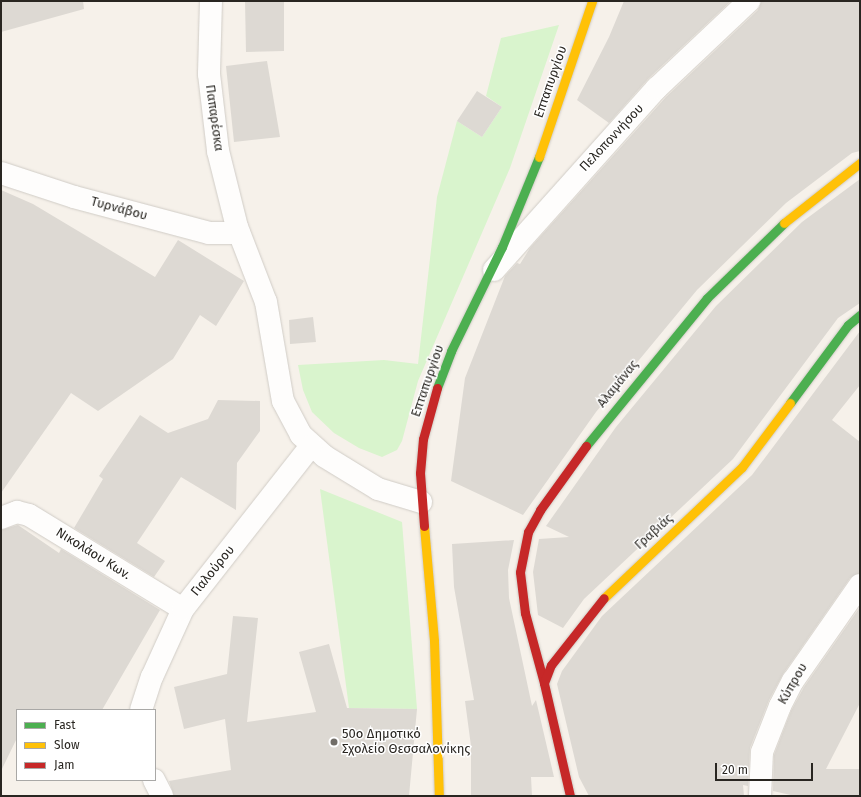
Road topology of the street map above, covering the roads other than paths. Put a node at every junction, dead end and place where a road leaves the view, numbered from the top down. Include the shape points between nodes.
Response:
1 (210, 1) edge
2 (592, 1) edge
3 (749, 1) edge
4 (860, 163) edge
5 (1, 173) edge
6 (238, 233) junction
7 (483, 283) junction
8 (860, 314) edge
9 (311, 446) junction
10 (421, 502) junction
11 (1, 518) edge
12 (860, 585) edge
13 (183, 609) junction
14 (544, 683) junction
15 (141, 709) edge
16 (154, 781) edge
17 (162, 796) edge
18 (439, 796) edge
19 (570, 796) edge
20 (760, 796) edge

1 - 6 street, Παπαρέσκα via 209,74 213,118
2 - 7 street, Επταπυργίου via 541,152
3 - 7 street, Πελοποννήσου via 704,40 652,94
4 - 14 street, Αλαμάνας via 794,213 707,298 606,419 540,510 528,532 520,572 525,614
5 - 6 street, Τυρνάβου via 74,197 209,233
6 - 9 street, Παπαρέσκα via 266,302 284,401 294,425
7 - 10 street, Επταπυργίου via 451,351 432,400 421,457
8 - 14 street, Γραβιάς via 844,331 742,467 593,608 554,659
9 - 10 street, Παπαρέσκα via 369,484
9 - 13 street, Γιαλούρου
10 - 18 street, Επταπυργίου via 434,641 441,760
11 - 13 street, Νικολάου Κων. via 17,512 29,515
12 - 20 street, Κύπρου via 793,681 780,706 762,752
13 - 15 street, Γιαλούρου via 152,676
14 - 19 street
16 - 17 street

